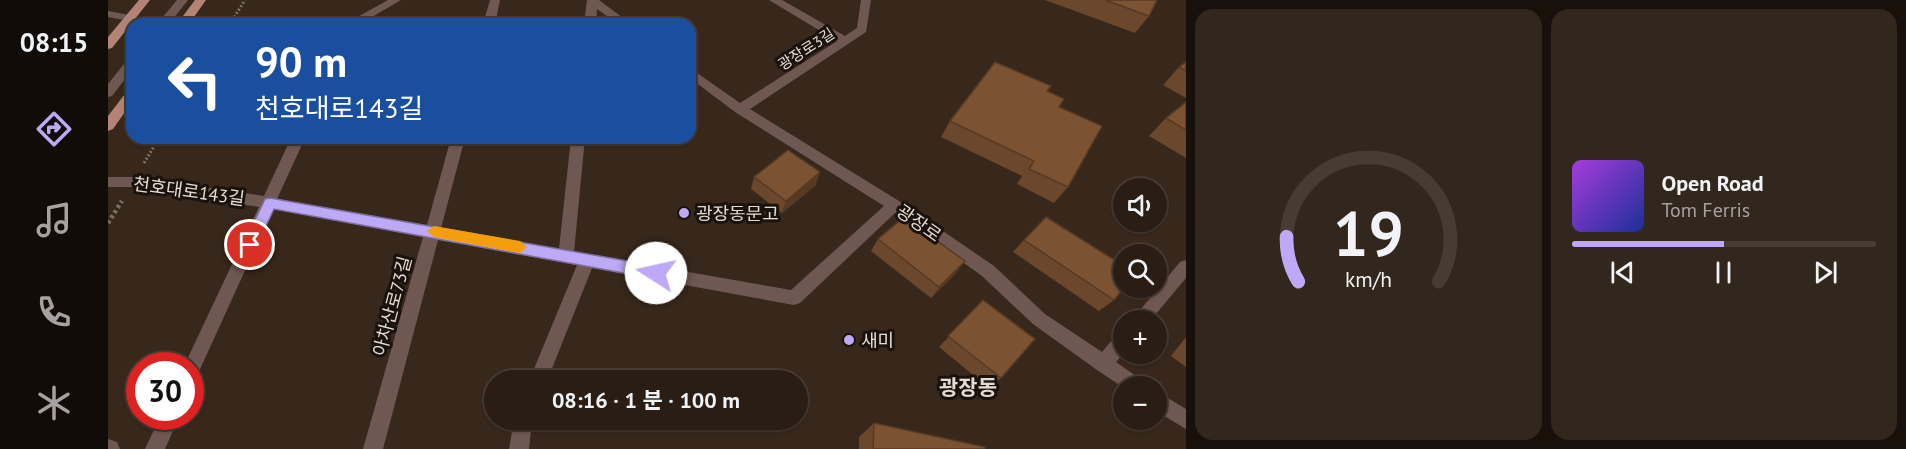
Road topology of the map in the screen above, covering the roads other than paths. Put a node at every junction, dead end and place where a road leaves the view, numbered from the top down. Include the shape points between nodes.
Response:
1 (145, 0) edge
2 (183, 0) edge
3 (201, 0) edge
4 (396, 0) edge
5 (495, 0) edge
6 (592, 0) edge
7 (774, 0) edge
8 (866, 0) edge
9 (108, 14) edge
10 (130, 18) joint
11 (168, 18) edge
12 (188, 18) edge
13 (362, 18) edge
14 (490, 18) edge
15 (590, 18) edge
16 (617, 18) edge
17 (126, 23) edge
18 (846, 41) junction
19 (108, 45) edge
20 (126, 70) edge
21 (696, 76) edge
22 (108, 93) edge
23 (126, 101) edge
24 (740, 109) junction
25 (108, 126) edge
26 (295, 144) edge
27 (456, 144) edge
28 (577, 144) edge
29 (108, 183) edge
30 (270, 203) junction
31 (894, 206) junction
32 (432, 231) junction
33 (566, 256) junction
34 (587, 260) junction
35 (1186, 267) edge
36 (1148, 310) edge
37 (199, 352) edge
38 (1113, 352) edge
39 (1103, 364) junction
40 (542, 370) edge
41 (1121, 376) edge
42 (1167, 407) edge
43 (1186, 420) edge
44 (164, 430) edge
45 (522, 430) edge
46 (154, 449) edge
47 (373, 449) edge
48 (519, 449) edge

1 - 10 main road
2 - 11 street
3 - 12 main road
4 - 13 street
5 - 14 street
6 - 15 street
6 - 16 street
7 - 18 street
8 - 18 street, 광장로3길 via 862,30
9 - 10 street
17 - 19 main road
18 - 24 street, 광장로3길
20 - 22 street
21 - 24 street, 광장로
23 - 25 main road
24 - 31 street, 광장로
26 - 30 street
27 - 32 street, 아차산로73길
28 - 33 street
29 - 30 street, 천호대로143길 via 134,182
30 - 32 street, 천호대로143길
30 - 37 street, 천호대로143길
31 - 34 street, 천호대로143길 via 794,298
31 - 39 street, 광장로 via 988,271 1040,319
32 - 33 street, 천호대로143길
32 - 47 street, 아차산로73길
33 - 34 street, 천호대로143길
34 - 40 street
35 - 36 street
38 - 39 street
39 - 41 street, 광장로
42 - 43 street
44 - 46 street
45 - 48 street

